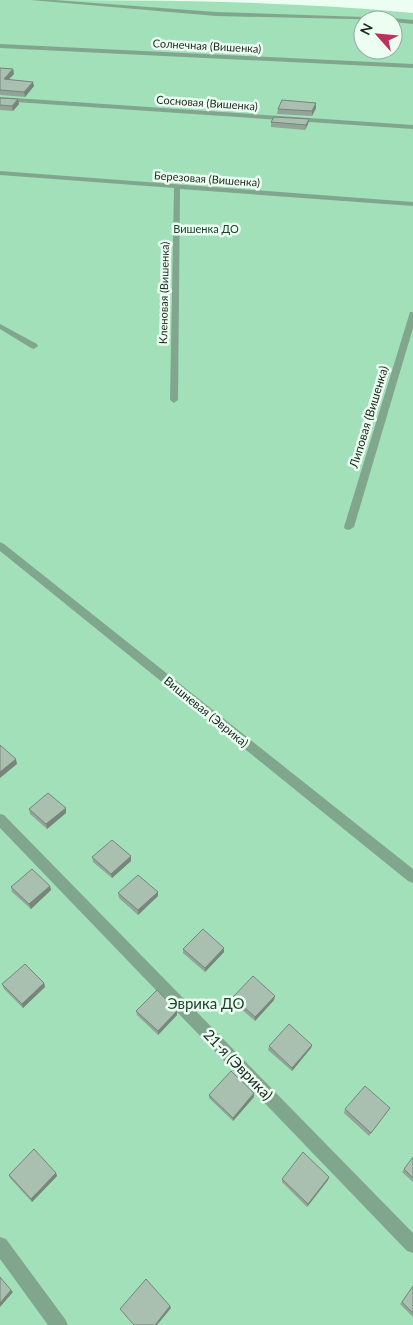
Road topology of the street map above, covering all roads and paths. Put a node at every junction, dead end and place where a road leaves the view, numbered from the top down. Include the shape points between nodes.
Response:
1 (34, 0) edge
2 (353, 19) edge
3 (0, 46) edge
4 (413, 66) edge
5 (0, 99) edge
6 (413, 126) edge
7 (0, 173) edge
8 (177, 186) junction
9 (413, 204) edge
10 (413, 314) edge
11 (0, 326) edge
12 (34, 346) dead end
13 (174, 400) dead end
14 (349, 526) dead end
15 (0, 546) edge
16 (0, 819) edge
17 (413, 878) edge
18 (0, 1245) edge
19 (413, 1245) edge
20 (59, 1325) edge

1 - 2 lane via 216,14
3 - 4 lane, Солнечная (Вишенка)
5 - 6 lane, Сосновая (Вишенка)
7 - 8 lane, Березовая (Вишенка)
8 - 9 lane, Березовая (Вишенка)
8 - 13 lane, Кленовая (Вишенка)
10 - 14 lane, Липовая (Вишенка)
11 - 12 lane
15 - 17 lane, Вишневая (Эврика)
16 - 19 lane, 21-я (Эврика)
18 - 20 lane

